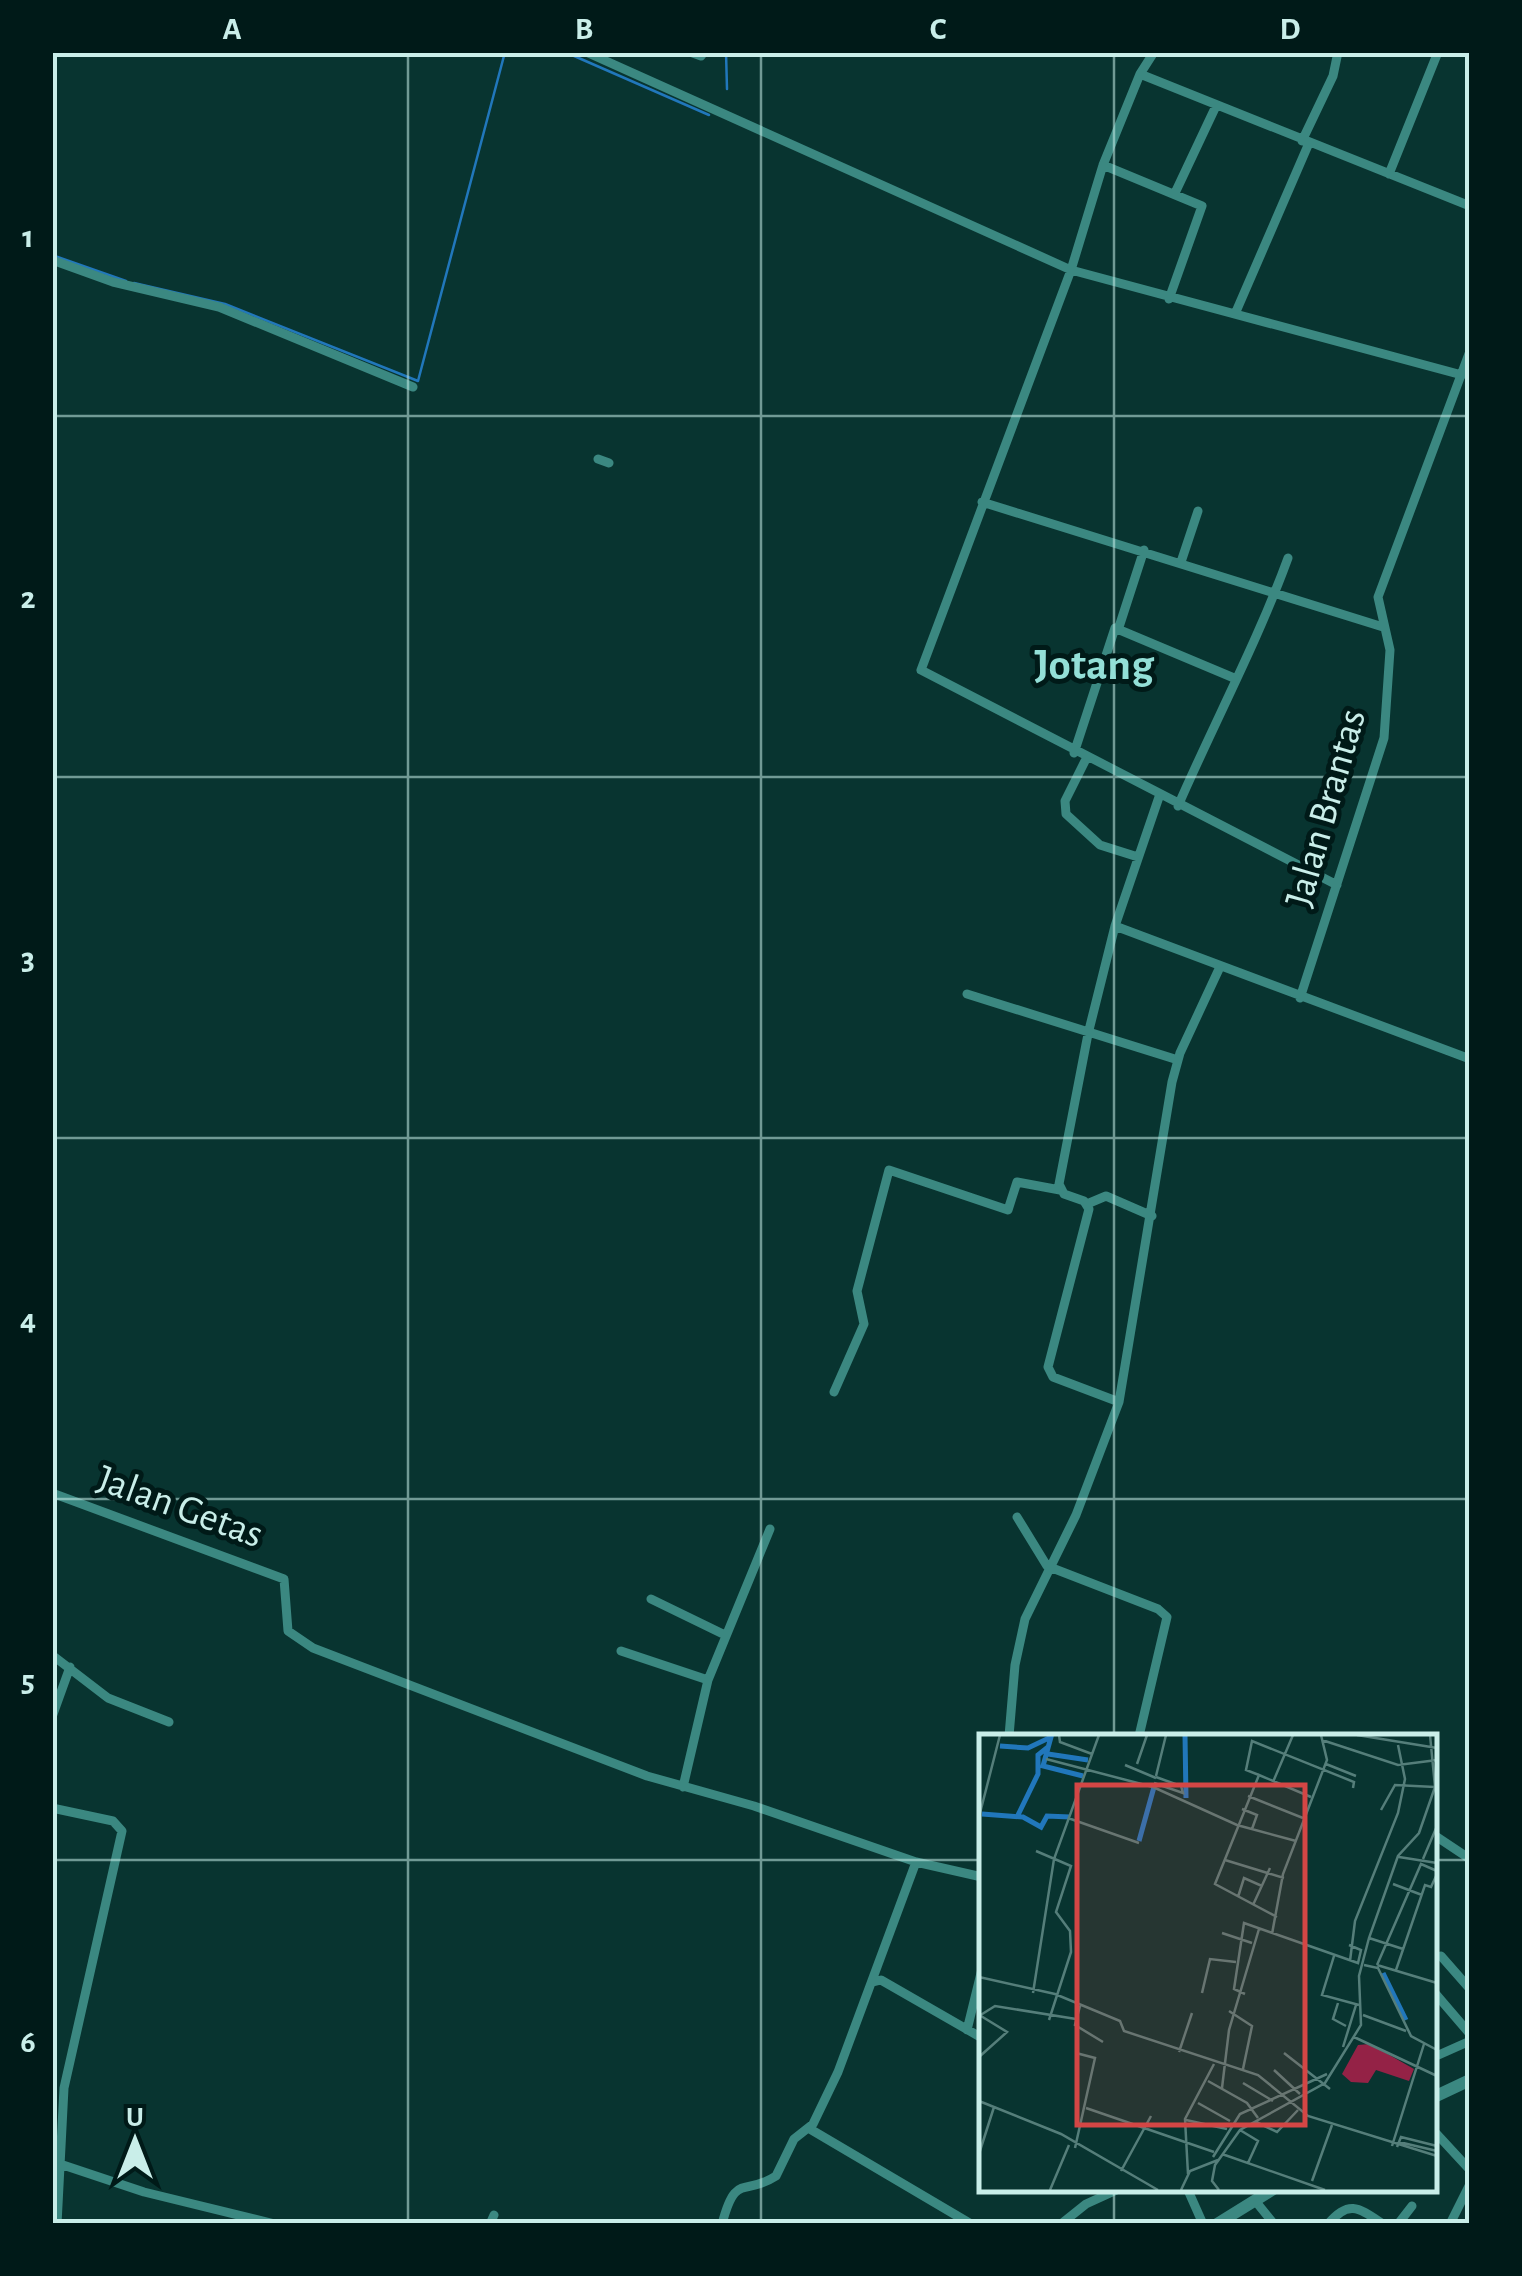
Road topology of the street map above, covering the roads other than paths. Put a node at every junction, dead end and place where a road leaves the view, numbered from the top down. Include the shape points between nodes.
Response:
1 (586, 52) edge
2 (690, 52) edge
3 (704, 52) edge
4 (1154, 52) edge
5 (1338, 52) edge
6 (1438, 52) edge
7 (1140, 74) junction
8 (1216, 106) junction
9 (1306, 142) junction
10 (1103, 164) junction
11 (1389, 174) junction
12 (1175, 193) junction
13 (1470, 206) edge
14 (52, 260) edge
15 (1071, 270) junction
16 (1168, 299) junction
17 (1236, 314) junction
18 (1470, 351) edge
19 (1462, 375) junction
20 (413, 387) dead end
21 (598, 459) dead end
22 (609, 463) dead end
23 (982, 502) junction
24 (1198, 511) dead end
25 (1144, 550) junction
26 (1288, 558) dead end
27 (1181, 562) junction
28 (1276, 592) junction
29 (1383, 627) junction
30 (1119, 628) junction
31 (1234, 678) junction
32 (1074, 753) junction
33 (1086, 759) junction
34 (1159, 797) junction
35 (1178, 806) junction
36 (1138, 856) junction
37 (1337, 885) junction
38 (1114, 926) junction
39 (1219, 969) junction
40 (967, 994) dead end
41 (1300, 998) junction
42 (1089, 1030) junction
43 (1470, 1059) edge
44 (1178, 1060) junction
45 (1060, 1190) junction
46 (1087, 1204) junction
47 (1152, 1216) junction
48 (834, 1392) dead end
49 (1119, 1402) junction
50 (52, 1493) edge
51 (1017, 1517) dead end
52 (770, 1529) dead end
53 (1048, 1566) junction
54 (652, 1599) dead end
55 (723, 1634) junction
56 (621, 1652) dead end
57 (52, 1655) edge
58 (70, 1667) junction
59 (708, 1680) junction
60 (52, 1717) edge
61 (169, 1722) dead end
62 (1009, 1734) edge
63 (1140, 1734) edge
64 (683, 1787) junction
65 (52, 1808) edge
66 (1437, 1836) edge
67 (1470, 1859) edge
68 (916, 1862) junction
69 (979, 1876) edge
70 (1442, 1956) dead end
71 (979, 1980) edge
72 (872, 1982) junction
73 (1470, 1989) edge
74 (1437, 1996) edge
75 (966, 2030) junction
76 (979, 2036) edge
77 (1470, 2037) edge
78 (1437, 2055) edge
79 (1470, 2080) edge
80 (1437, 2095) edge
81 (810, 2129) junction
82 (1437, 2134) edge
83 (60, 2164) junction
84 (1470, 2170) edge
85 (1470, 2184) edge
86 (1114, 2191) edge
87 (1271, 2191) edge
88 (1188, 2192) edge
89 (1257, 2203) junction
90 (1412, 2206) dead end
91 (57, 2224) edge
92 (274, 2224) edge
93 (722, 2224) edge
94 (971, 2224) edge
95 (1062, 2224) edge
96 (1203, 2224) edge
97 (1217, 2224) edge
98 (1274, 2224) edge
99 (1328, 2224) edge
100 (1384, 2224) edge
101 (1398, 2224) edge
102 (1450, 2224) edge

1 - 15 street
2 - 3 street
4 - 7 street
5 - 9 street
6 - 11 street
7 - 8 street
7 - 10 street
8 - 9 street
8 - 12 street
9 - 11 street
9 - 17 street
10 - 12 street
10 - 15 street
11 - 13 street
12 - 16 street via 1203,210
14 - 20 street via 218,307
15 - 16 street
15 - 23 street
16 - 17 street
17 - 19 street
18 - 19 street, Jalan Brantas
19 - 29 street, Jalan Brantas via 1378,598
21 - 22 street
23 - 25 street
23 - 32 street via 920,670
24 - 27 street
25 - 27 street
25 - 30 street
26 - 28 street
27 - 28 street
28 - 29 street
28 - 31 street
29 - 37 street, Jalan Brantas via 1390,650 1384,738
30 - 31 street
30 - 32 street via 1110,638
31 - 35 street
32 - 33 street
33 - 34 street
33 - 36 street via 1066,814 1100,845
34 - 35 street
34 - 36 street
35 - 37 street
36 - 38 street
37 - 41 street, Jalan Brantas
38 - 39 street
38 - 42 street
39 - 41 street
39 - 44 street
40 - 42 street
41 - 43 street
42 - 44 street
42 - 45 street
44 - 47 street
45 - 46 street
45 - 48 street via 1017,1182 1008,1210 890,1170 857,1291 863,1328
46 - 47 street via 1106,1196
46 - 49 street via 1048,1374
47 - 49 street
49 - 53 street via 1076,1515
50 - 64 street, Jalan Getas via 284,1579 294,1639
51 - 53 street
52 - 55 street
53 - 62 street via 1018,1644
53 - 63 street via 1166,1617
54 - 55 street
55 - 59 street
56 - 59 street
57 - 58 street
58 - 60 street
58 - 61 street via 108,1698
59 - 64 street
64 - 68 street
65 - 83 street via 113,1820 122,1830 64,2088
66 - 67 street
68 - 69 street
68 - 72 street
70 - 73 street
71 - 75 street
72 - 75 street via 881,1980
72 - 81 street
74 - 77 street
75 - 76 street
77 - 78 street
79 - 80 main road
81 - 93 street via 794,2140 776,2176 738,2189
81 - 94 street
82 - 84 street
83 - 91 street
83 - 92 street
85 - 102 street
86 - 95 street
87 - 89 main road
88 - 96 street
89 - 97 main road
89 - 98 street
90 - 101 street
99 - 100 street via 1347,2206

